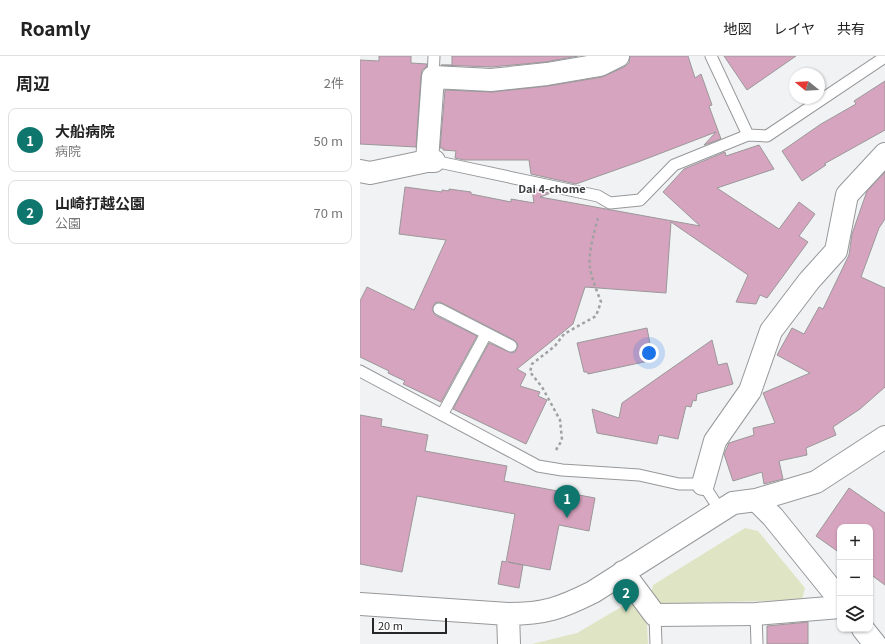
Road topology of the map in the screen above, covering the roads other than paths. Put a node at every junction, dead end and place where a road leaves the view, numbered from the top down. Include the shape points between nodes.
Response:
1 (618, 56) edge
2 (711, 56) edge
3 (885, 57) edge
4 (434, 66) edge
5 (748, 135) junction
6 (885, 154) edge
7 (431, 161) junction
8 (360, 171) edge
9 (439, 309) dead end
10 (486, 334) junction
11 (511, 346) dead end
12 (360, 371) edge
13 (442, 415) junction
14 (885, 438) edge
15 (703, 484) junction
16 (756, 500) junction
17 (720, 510) junction
18 (623, 572) junction
19 (837, 596) edge
20 (360, 604) edge
21 (837, 607) edge
22 (508, 614) junction
23 (756, 614) junction
24 (655, 615) junction
25 (865, 632) edge
26 (509, 644) edge
27 (656, 644) edge
28 (757, 644) edge
29 (875, 644) edge

1 - 4 street via 600,65 491,80
2 - 5 lane
3 - 5 lane via 767,136
4 - 7 street
5 - 7 lane via 674,165 640,200 610,203 598,196
6 - 15 street via 847,195 836,250 771,330 750,391 714,441
7 - 8 street via 370,173
9 - 10 lane
10 - 11 lane
10 - 13 lane
12 - 13 lane
13 - 15 lane via 538,466 639,475 679,484
14 - 16 street via 816,482
15 - 17 lane
16 - 17 street via 733,503
16 - 19 street
17 - 18 street
18 - 22 street via 573,602 531,614
18 - 24 street
20 - 22 street
21 - 23 street
22 - 26 street
23 - 24 street
23 - 28 lane
24 - 27 lane
25 - 29 street

